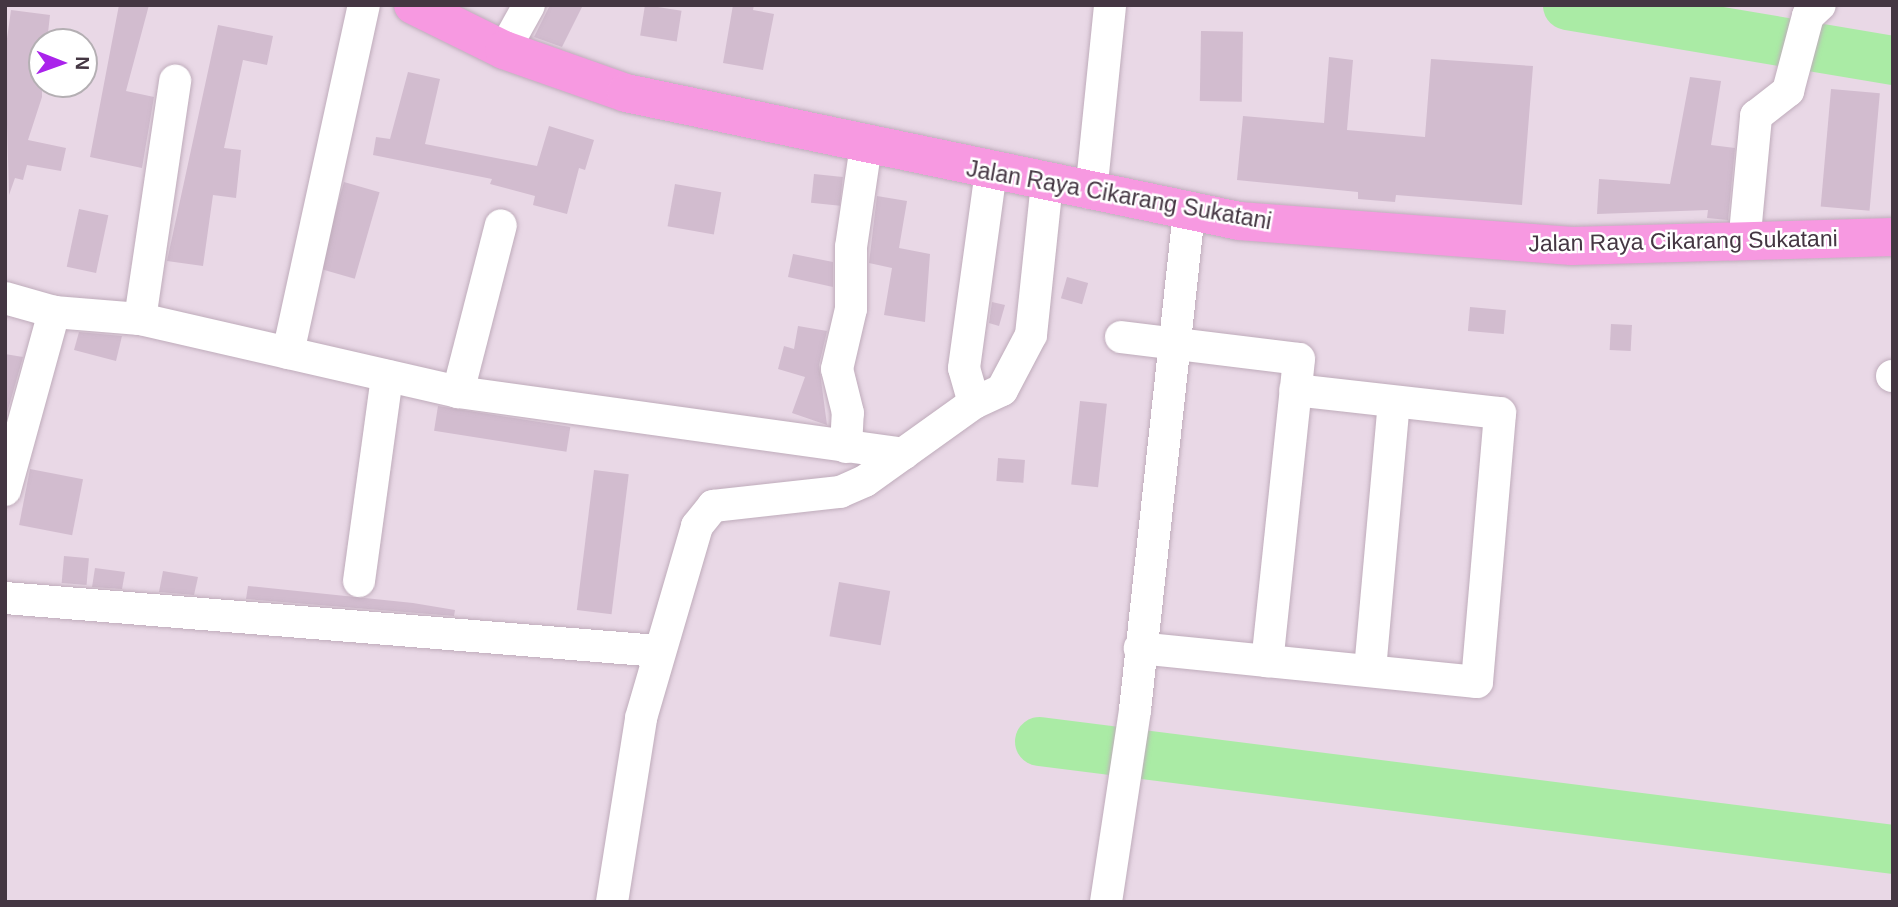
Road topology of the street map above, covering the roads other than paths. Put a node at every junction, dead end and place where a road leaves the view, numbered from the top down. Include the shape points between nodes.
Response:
1 (364, 5) edge
2 (413, 5) edge
3 (529, 5) edge
4 (1110, 7) edge
5 (1814, 10) edge
6 (505, 50) junction
7 (175, 81) dead end
8 (866, 146) junction
9 (991, 172) junction
10 (1047, 184) junction
11 (1091, 193) junction
12 (1189, 212) junction
13 (501, 225) dead end
14 (1893, 237) edge
15 (1744, 244) junction
16 (5, 298) edge
17 (54, 312) junction
18 (141, 319) junction
19 (1121, 337) dead end
20 (1173, 343) junction
21 (288, 353) junction
22 (387, 376) junction
23 (1295, 390) junction
24 (458, 392) junction
25 (1394, 402) junction
26 (974, 403) junction
27 (846, 447) junction
28 (904, 454) junction
29 (5, 490) edge
30 (359, 580) dead end
31 (5, 598) edge
32 (1140, 648) junction
33 (656, 657) junction
34 (1266, 661) junction
35 (1370, 670) junction
36 (612, 902) edge
37 (1105, 902) edge

1 - 21 street
2 - 6 main road, Jalan Raya Cikarang Sukatani
3 - 6 street
4 - 11 street
5 - 15 street via 1791,80 1781,98 1756,116
6 - 8 main road, Jalan Raya Cikarang Sukatani via 626,93
7 - 18 street
8 - 9 main road, Jalan Raya Cikarang Sukatani
8 - 27 street via 851,247 851,309 837,369 848,413
9 - 10 main road, Jalan Raya Cikarang Sukatani
9 - 26 street via 964,368
10 - 11 main road, Jalan Raya Cikarang Sukatani
10 - 26 street via 1031,335 1013,378
11 - 12 main road, Jalan Raya Cikarang Sukatani
12 - 15 main road, Jalan Raya Cikarang Sukatani via 1253,222 1559,245
12 - 20 street
13 - 24 street
14 - 15 main road, Jalan Raya Cikarang Sukatani
16 - 17 street
17 - 18 street
17 - 29 street
18 - 21 street
19 - 20 street
20 - 23 street via 1299,359
20 - 32 street
21 - 22 street
22 - 24 street
22 - 30 street
23 - 25 street
23 - 34 street
24 - 27 street
25 - 35 street
25 - 35 street via 1500,413 1477,682
26 - 28 street
27 - 28 street
28 - 33 street via 839,492 713,506 697,526
31 - 33 street
32 - 34 street
32 - 37 street via 1135,710
33 - 36 street via 641,718
34 - 35 street

